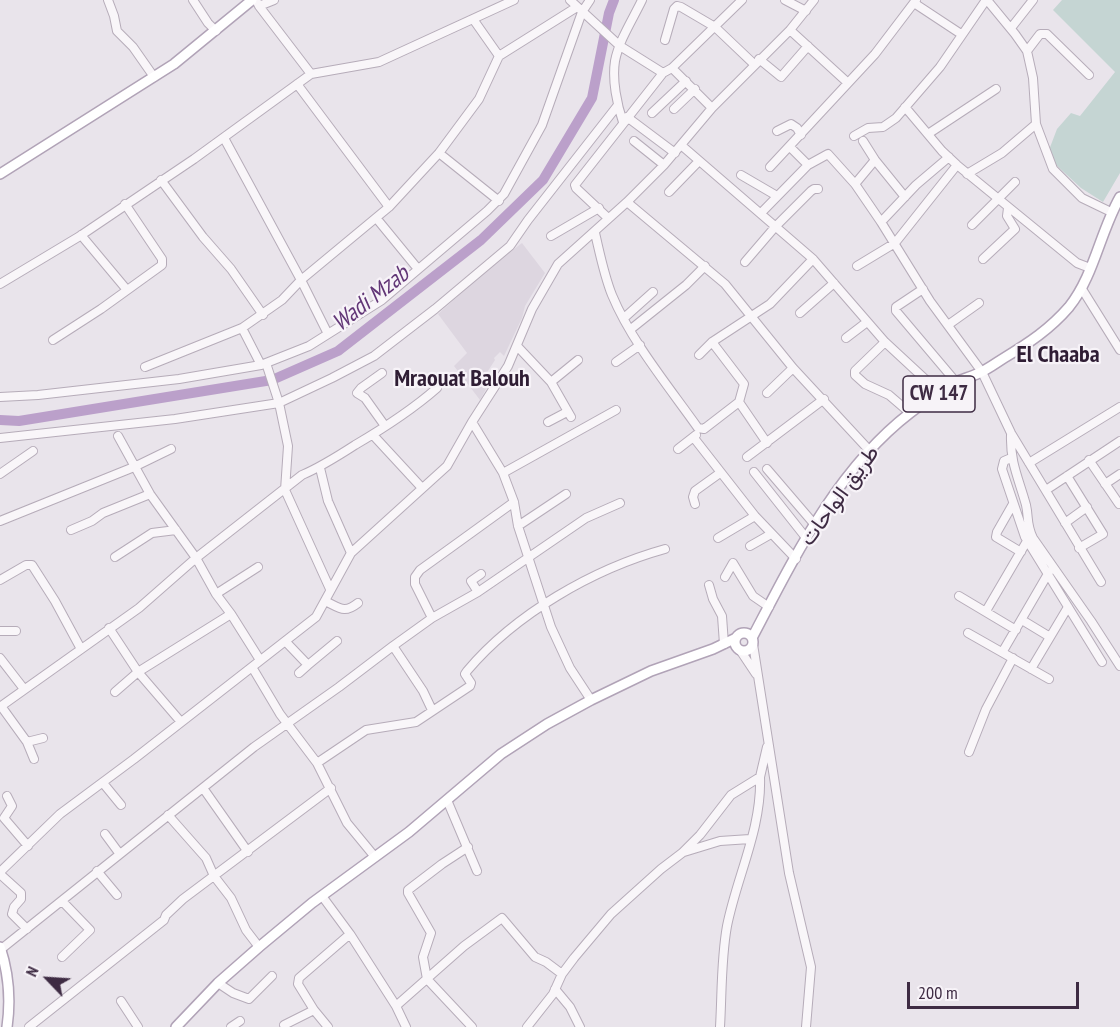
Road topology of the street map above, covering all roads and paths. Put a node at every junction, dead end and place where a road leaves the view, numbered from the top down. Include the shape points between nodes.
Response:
1 (108, 0) edge
2 (193, 0) edge
3 (274, 0) edge
4 (514, 0) edge
5 (570, 0) edge
6 (590, 0) edge
7 (642, 0) edge
8 (742, 0) edge
9 (785, 0) edge
10 (814, 0) edge
11 (987, 0) edge
12 (1033, 0) edge
13 (256, 2) edge
14 (915, 2) edge
15 (683, 3) edge
16 (582, 11) junction
17 (806, 11) junction
18 (473, 19) junction
19 (715, 27) junction
20 (1011, 28) junction
21 (790, 30) junction
22 (216, 31) junction
23 (961, 34) junction
24 (665, 40) dead end
25 (619, 45) junction
26 (808, 46) junction
27 (1027, 51) junction
28 (499, 56) junction
29 (757, 62) junction
30 (672, 68) junction
31 (663, 73) junction
32 (311, 74) junction
33 (1089, 75) dead end
34 (154, 77) junction
35 (686, 81) junction
36 (848, 83) junction
37 (297, 84) junction
38 (695, 89) junction
39 (996, 89) dead end
40 (618, 105) junction
41 (905, 107) junction
42 (712, 108) junction
43 (674, 109) dead end
44 (652, 113) dead end
45 (625, 120) junction
46 (1036, 124) junction
47 (777, 131) dead end
48 (928, 134) junction
49 (801, 135) junction
50 (854, 136) dead end
51 (224, 138) junction
52 (634, 141) dead end
53 (863, 141) dead end
54 (681, 145) junction
55 (790, 147) junction
56 (439, 153) junction
57 (675, 153) junction
58 (949, 157) junction
59 (874, 160) junction
60 (699, 161) junction
61 (664, 165) junction
62 (808, 165) junction
63 (957, 165) junction
64 (770, 167) dead end
65 (0, 174) edge
66 (967, 174) junction
67 (741, 175) dead end
68 (161, 180) junction
69 (1015, 182) dead end
70 (855, 184) junction
71 (818, 189) dead end
72 (669, 192) dead end
73 (777, 196) junction
74 (1120, 196) edge
75 (905, 197) junction
76 (997, 199) junction
77 (499, 201) junction
78 (627, 202) junction
79 (125, 204) junction
80 (389, 207) junction
81 (599, 208) junction
82 (1008, 208) junction
83 (1111, 212) junction
84 (761, 213) junction
85 (608, 218) junction
86 (377, 219) junction
87 (881, 222) junction
88 (972, 225) dead end
89 (775, 227) junction
90 (595, 233) junction
91 (81, 235) junction
92 (551, 236) dead end
93 (895, 243) junction
94 (813, 259) junction
95 (983, 259) dead end
96 (745, 262) dead end
97 (705, 266) junction
98 (857, 266) dead end
99 (1090, 268) junction
100 (418, 269) junction
101 (301, 280) junction
102 (0, 284) edge
103 (834, 284) junction
104 (923, 289) junction
105 (1082, 289) junction
106 (127, 290) junction
107 (653, 292) dead end
108 (979, 303) dead end
109 (800, 313) dead end
110 (263, 315) junction
111 (753, 317) junction
112 (624, 318) junction
113 (867, 322) junction
114 (948, 325) junction
115 (242, 328) junction
116 (631, 329) junction
117 (328, 334) junction
118 (846, 338) dead end
119 (53, 340) dead end
120 (712, 342) junction
121 (885, 342) junction
122 (640, 345) junction
123 (517, 346) junction
124 (1120, 350) edge
125 (699, 355) dead end
126 (578, 360) dead end
127 (616, 362) dead end
128 (264, 364) junction
129 (145, 367) dead end
130 (793, 368) junction
131 (982, 372) junction
132 (382, 373) dead end
133 (551, 382) junction
134 (956, 382) junction
135 (437, 388) dead end
136 (767, 393) dead end
137 (939, 393) junction
138 (0, 397) edge
139 (824, 399) junction
140 (739, 402) junction
141 (279, 403) junction
142 (616, 410) dead end
143 (1119, 410) edge
144 (910, 413) junction
145 (472, 422) junction
146 (548, 422) dead end
147 (385, 426) junction
148 (701, 429) junction
149 (1011, 433) junction
150 (373, 435) junction
151 (118, 436) dead end
152 (0, 438) edge
153 (694, 438) junction
154 (767, 443) junction
155 (1119, 444) edge
156 (171, 449) dead end
157 (678, 449) dead end
158 (869, 450) junction
159 (33, 451) dead end
160 (747, 457) dead end
161 (1011, 459) junction
162 (1089, 460) junction
163 (1029, 463) junction
164 (134, 467) junction
165 (320, 468) junction
166 (767, 469) dead end
167 (754, 472) dead end
168 (502, 473) junction
169 (720, 473) junction
170 (0, 474) edge
171 (1120, 474) edge
172 (1067, 476) junction
173 (1106, 484) junction
174 (422, 488) junction
175 (285, 490) junction
176 (1046, 490) junction
177 (150, 494) junction
178 (566, 494) dead end
179 (514, 502) junction
180 (620, 502) dead end
181 (695, 504) dead end
182 (1013, 504) junction
183 (1119, 504) edge
184 (1087, 507) junction
185 (755, 516) junction
186 (0, 521) edge
187 (1065, 523) junction
188 (815, 525) junction
189 (518, 526) junction
190 (71, 530) dead end
191 (176, 530) junction
192 (771, 534) junction
193 (718, 538) dead end
194 (807, 539) junction
195 (1027, 541) junction
196 (750, 546) dead end
197 (1079, 548) junction
198 (665, 549) dead end
199 (1021, 552) junction
200 (351, 553) junction
201 (115, 557) dead end
202 (196, 558) junction
203 (528, 558) junction
204 (796, 559) junction
205 (1052, 565) junction
206 (258, 567) dead end
207 (481, 574) dead end
208 (1048, 574) junction
209 (724, 577) dead end
210 (0, 580) edge
211 (1101, 582) dead end
212 (709, 585) dead end
213 (330, 589) junction
214 (478, 592) junction
215 (216, 594) junction
216 (959, 596) dead end
217 (325, 601) junction
218 (358, 603) dead end
219 (544, 606) junction
220 (1068, 607) junction
221 (768, 609) junction
222 (986, 611) junction
223 (231, 614) junction
224 (432, 618) junction
225 (1022, 620) junction
226 (109, 628) junction
227 (1016, 630) junction
228 (0, 631) edge
229 (16, 631) dead end
230 (968, 633) dead end
231 (1099, 633) junction
232 (1050, 637) junction
233 (1088, 640) junction
234 (337, 641) dead end
235 (286, 642) junction
236 (744, 642) junction
237 (724, 644) junction
238 (393, 646) junction
239 (81, 649) junction
240 (712, 650) junction
241 (1003, 651) junction
242 (0, 658) edge
243 (1013, 658) junction
244 (260, 660) junction
245 (1102, 662) dead end
246 (308, 665) junction
247 (1120, 666) edge
248 (252, 667) junction
249 (1031, 669) junction
250 (138, 672) junction
251 (299, 673) dead end
252 (757, 675) junction
253 (1049, 679) dead end
254 (24, 689) junction
255 (115, 692) dead end
256 (591, 700) junction
257 (1, 706) edge
258 (432, 711) junction
259 (181, 722) junction
260 (287, 724) junction
261 (43, 738) dead end
262 (27, 742) junction
263 (768, 745) junction
264 (969, 752) dead end
265 (34, 759) dead end
266 (317, 763) junction
267 (760, 777) junction
268 (103, 783) junction
269 (203, 788) junction
270 (331, 788) junction
271 (7, 796) dead end
272 (447, 800) junction
273 (122, 805) dead end
274 (168, 815) junction
275 (105, 834) dead end
276 (750, 839) junction
277 (28, 846) junction
278 (468, 847) junction
279 (248, 852) junction
280 (119, 853) junction
281 (682, 853) junction
282 (375, 857) junction
283 (97, 871) junction
284 (477, 871) dead end
285 (0, 873) edge
286 (214, 876) junction
287 (117, 895) dead end
288 (322, 896) junction
289 (62, 901) junction
290 (27, 929) junction
291 (350, 934) junction
292 (259, 946) junction
293 (0, 949) edge
294 (62, 957) dead end
295 (562, 974) junction
296 (272, 976) dead end
297 (427, 979) junction
298 (218, 983) junction
299 (555, 989) junction
300 (121, 1000) dead end
301 (396, 1006) junction
302 (314, 1010) junction
303 (240, 1021) dead end
304 (284, 1025) dead end
305 (7, 1027) edge
306 (29, 1027) edge
307 (138, 1027) edge
308 (176, 1027) edge
309 (231, 1027) edge
310 (328, 1027) edge
311 (406, 1027) edge
312 (472, 1027) edge
313 (527, 1027) edge
314 (580, 1027) edge
315 (720, 1027) edge
316 (806, 1027) edge

1 - 34 street via 117,31
2 - 22 street
3 - 13 street
4 - 18 street
5 - 16 street
6 - 16 street
7 - 25 street
8 - 19 street
9 - 17 street
10 - 17 street
11 - 20 street
11 - 23 street
12 - 20 street
13 - 22 main road
13 - 32 street
14 - 23 street
14 - 36 street
15 - 19 street
15 - 24 street via 674,9
16 - 25 street
16 - 28 street
16 - 77 street via 542,125
17 - 21 street
18 - 28 street
18 - 32 street via 379,62
19 - 29 street
19 - 30 street
20 - 27 street
21 - 26 street
21 - 29 street
22 - 34 main road
23 - 41 street via 940,67
25 - 31 street
25 - 40 street via 615,66
26 - 29 street via 781,77
26 - 36 street
27 - 33 street via 1044,33
27 - 46 street
28 - 56 street via 479,99
29 - 42 street
30 - 31 street
30 - 35 street
31 - 45 street
32 - 37 street
34 - 65 main road
35 - 38 street
35 - 44 street
36 - 49 street
37 - 51 street
37 - 80 street
38 - 42 street
38 - 43 street
39 - 48 street
40 - 45 street
40 - 141 street via 510,246 374,356
41 - 48 street
41 - 50 street via 883,127 868,128
42 - 54 street
45 - 57 street
45 - 81 street via 575,184
46 - 66 street via 1002,153
46 - 83 street via 1056,174 1082,198
47 - 49 street via 791,124
48 - 58 street
49 - 55 street
51 - 68 street
51 - 101 street
52 - 61 street
53 - 59 street
54 - 57 street
54 - 60 street
55 - 62 street
55 - 64 street
56 - 77 street
56 - 80 street
57 - 61 street
58 - 63 street
58 - 75 street
59 - 70 street
59 - 75 street
60 - 72 street
60 - 84 street
61 - 78 street
62 - 70 street via 828,154
62 - 73 street
63 - 66 street
63 - 93 street
66 - 76 street
67 - 73 street
68 - 79 street
68 - 110 street
69 - 76 street
70 - 87 street
71 - 89 street via 811,191
73 - 84 street
74 - 83 main road, طريق الواحات / CW 147
75 - 87 street
76 - 82 street
76 - 88 street
77 - 100 street
78 - 85 street
78 - 97 street
79 - 91 street
79 - 106 street via 163,262
80 - 86 street
81 - 85 street
81 - 92 street
82 - 95 street via 1007,216 1015,229
82 - 99 street via 1077,263
83 - 99 main road, طريق الواحات / CW 147
84 - 89 street
85 - 90 street
86 - 100 street
86 - 101 street
87 - 93 street
89 - 94 street
89 - 96 street
90 - 112 street via 607,280
90 - 123 street via 558,264 532,309
91 - 102 street
91 - 106 street
93 - 98 street
93 - 104 street
94 - 103 street
94 - 111 street
97 - 111 street
97 - 116 street
99 - 105 main road, طريق الواحات / CW 147
100 - 117 street via 382,300
101 - 110 street
101 - 117 street
103 - 109 street
103 - 113 street
104 - 114 street
104 - 134 street via 896,307 896,311
105 - 124 street
105 - 131 main road, طريق الواحات / CW 147 via 1047,331
106 - 119 street
107 - 112 street
108 - 114 street
110 - 115 street
111 - 120 street
111 - 130 street
112 - 116 street
113 - 118 street
113 - 121 street
114 - 131 street
115 - 128 street
115 - 129 street
116 - 122 street
117 - 128 street
120 - 125 street
120 - 140 street via 744,384
121 - 137 street
121 - 144 street via 855,375
122 - 127 street
122 - 148 street
123 - 133 street
123 - 145 street
126 - 133 street
128 - 138 street via 179,379
128 - 141 street
130 - 136 street
130 - 139 street
131 - 134 main road, طريق الواحات / CW 147
131 - 149 street
132 - 147 street via 357,393
133 - 146 street via 569,415
134 - 137 main road, طريق الواحات / CW 147
135 - 147 street
137 - 144 main road, طريق الواحات / CW 147
139 - 154 street
139 - 158 street
140 - 148 street
140 - 154 street
141 - 152 street
141 - 175 street via 288,446
142 - 168 street
143 - 163 street
144 - 158 main road, طريق الواحات / CW 147
145 - 168 street
145 - 174 street via 452,458
147 - 150 street
148 - 153 street
149 - 161 street
149 - 163 street
150 - 165 street
150 - 174 street
151 - 164 street
153 - 157 street
153 - 169 street
154 - 160 street
155 - 162 street
156 - 164 street
158 - 188 main road, طريق الواحات / CW 147
159 - 170 street
161 - 182 street via 1002,466
161 - 205 street via 1027,508 1027,526
162 - 172 street
162 - 173 street
163 - 176 street
164 - 177 street
164 - 186 street
165 - 175 street via 302,475
165 - 200 street via 328,501
166 - 188 street
167 - 194 street
168 - 179 street
169 - 181 street via 695,491
169 - 185 street
171 - 173 street
172 - 176 street
172 - 184 street
173 - 183 street
174 - 200 street
175 - 202 street
175 - 213 street
176 - 187 street
177 - 190 street
177 - 191 street
178 - 189 street
179 - 189 street
179 - 224 street via 431,561 415,577
180 - 203 street via 586,518
182 - 195 street
182 - 199 street via 996,537
184 - 187 street
184 - 197 street via 1103,534
185 - 192 street
185 - 193 street
187 - 197 street
188 - 194 main road, طريق الواحات / CW 147
189 - 203 street
191 - 201 street via 152,533
191 - 202 street
192 - 196 street
192 - 204 street
194 - 204 main road, طريق الواحات / CW 147
195 - 199 street
195 - 208 street
197 - 211 street
198 - 219 street via 603,572
199 - 222 street
200 - 213 street
202 - 215 street
202 - 226 street via 139,608
203 - 214 street
203 - 219 street
204 - 221 main road, طريق الواحات / CW 147
205 - 208 street
205 - 231 street
206 - 215 street
207 - 214 street via 471,581
208 - 220 street
208 - 225 street
209 - 221 street via 733,563 753,596
210 - 239 street via 32,565
212 - 237 street via 722,616
213 - 217 street
214 - 224 street
215 - 223 street
216 - 222 street
217 - 218 street via 344,610
217 - 235 street via 316,616
219 - 256 street via 559,645
219 - 258 street via 506,631 465,674 470,686
220 - 232 street
220 - 233 street
221 - 236 main road, CW 147
222 - 227 street
223 - 244 street
223 - 250 street
224 - 238 street
225 - 227 street
225 - 232 street
226 - 239 street
226 - 250 street
227 - 241 street
228 - 229 street
230 - 241 street
231 - 233 street
231 - 247 street
232 - 249 street
233 - 245 street
234 - 246 street
235 - 244 street
235 - 246 street
236 - 237 main road
236 - 240 main road
236 - 252 street
236 - 252 street
237 - 240 main road
238 - 258 street
238 - 260 street
239 - 254 street
240 - 256 main road via 651,671
241 - 243 street
242 - 254 street
243 - 249 street
243 - 264 street
244 - 248 street
246 - 251 street
248 - 259 street
248 - 260 street
249 - 253 street
250 - 255 street
250 - 259 street
252 - 263 street
254 - 257 street
256 - 272 main road via 501,754
257 - 262 street
258 - 266 street via 416,722 366,730
259 - 268 street
260 - 266 street
260 - 269 street
261 - 262 street
262 - 265 street
263 - 267 street
263 - 316 street via 789,873 811,967
266 - 270 street
267 - 276 street via 760,799
267 - 281 street via 731,795
268 - 273 street
268 - 277 street via 60,814
269 - 274 street
269 - 279 street
270 - 279 street
270 - 282 street via 347,824
271 - 277 street via 12,806 4,818
272 - 278 street
272 - 282 main road
274 - 280 street
274 - 286 street via 201,851
275 - 280 street
276 - 281 street via 720,841
276 - 315 street via 728,924
277 - 285 street
278 - 284 street
278 - 297 street via 408,892 431,933 423,957
279 - 286 street
280 - 283 street
281 - 295 street via 610,914
282 - 288 main road
283 - 287 street
283 - 289 street
285 - 290 street via 21,893 12,914
286 - 292 street
286 - 306 street
288 - 291 street
288 - 292 main road
289 - 290 street
289 - 294 street via 90,930
290 - 293 street
291 - 301 street
291 - 302 street via 298,979
292 - 298 main road
293 - 305 main road via 8,972
295 - 297 street via 535,957 502,918
295 - 299 street
296 - 298 street via 249,999
297 - 301 street
297 - 312 street
298 - 308 main road
299 - 313 street
299 - 314 street
300 - 307 street
301 - 311 street
302 - 304 street
302 - 310 street
303 - 309 street

